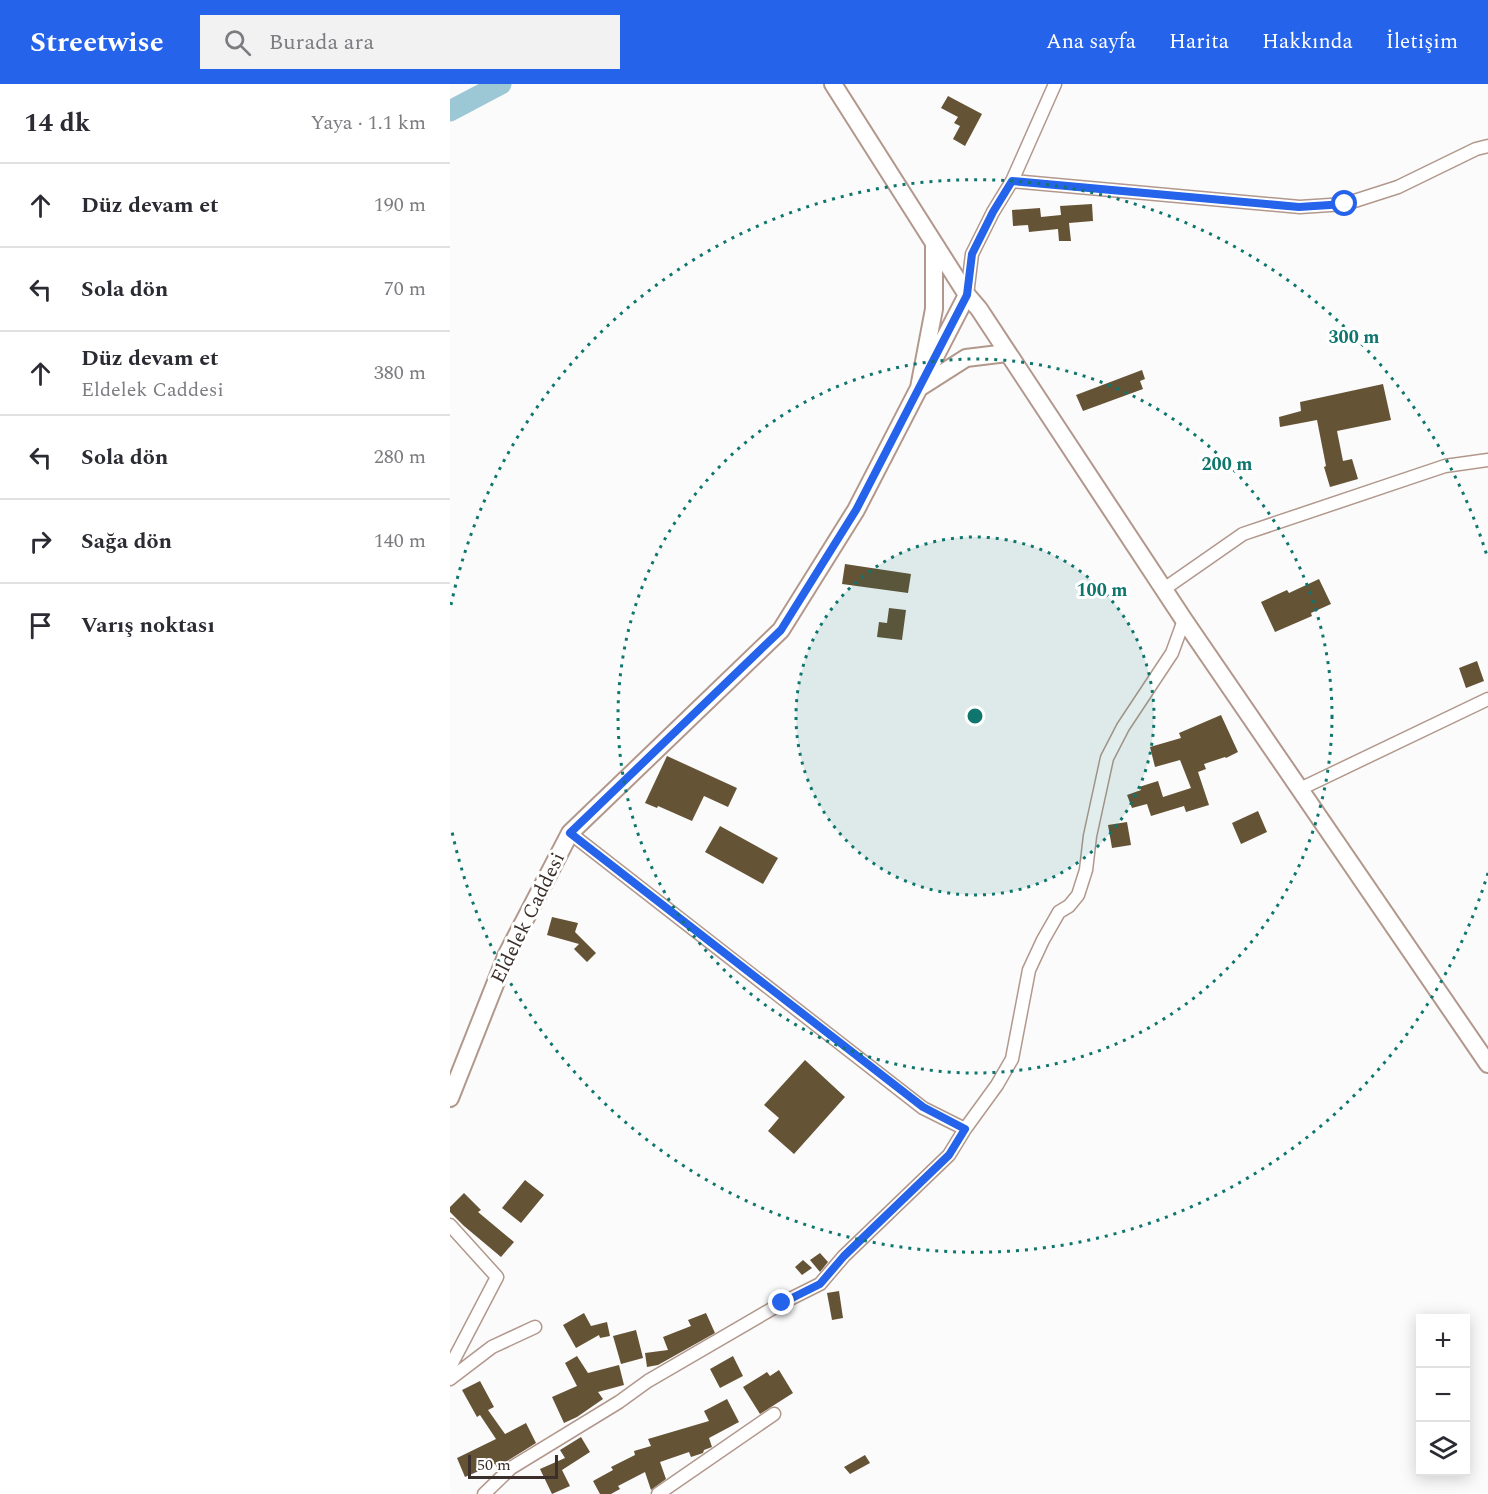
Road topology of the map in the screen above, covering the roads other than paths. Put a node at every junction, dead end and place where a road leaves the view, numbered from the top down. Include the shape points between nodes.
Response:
1 (833, 84) edge
2 (1055, 84) edge
3 (1488, 146) edge
4 (1012, 181) junction
5 (934, 243) junction
6 (967, 295) junction
7 (1007, 352) junction
8 (920, 388) junction
9 (1488, 460) edge
10 (1164, 589) junction
11 (1184, 620) junction
12 (1488, 699) edge
13 (1300, 789) junction
14 (570, 833) junction
15 (1488, 1064) edge
16 (450, 1098) edge
17 (965, 1129) junction
18 (450, 1225) edge
19 (535, 1327) dead end
20 (450, 1367) edge
21 (450, 1379) edge
22 (774, 1414) dead end
23 (484, 1494) edge
24 (658, 1494) edge

1 - 5 street
2 - 4 street
3 - 4 street via 1398,186 1334,205 1299,207
4 - 6 street via 972,254
5 - 6 street
5 - 8 street via 934,309
6 - 7 street
6 - 8 street, Eldelek Caddesi
7 - 8 street via 966,358
7 - 10 street
8 - 14 street, Eldelek Caddesi via 856,510 781,630
9 - 10 street via 1446,466 1243,534
10 - 11 street
11 - 13 street
11 - 17 street via 1172,653 1107,758 1078,895 1059,912 1043,940 1029,970 1012,1059
12 - 13 street
13 - 15 street
14 - 16 street, Eldelek Caddesi via 507,954
14 - 17 street via 923,1107
17 - 23 street via 949,1155 820,1284 648,1381 511,1468
18 - 20 street via 497,1277
19 - 21 street via 492,1347
22 - 24 street

